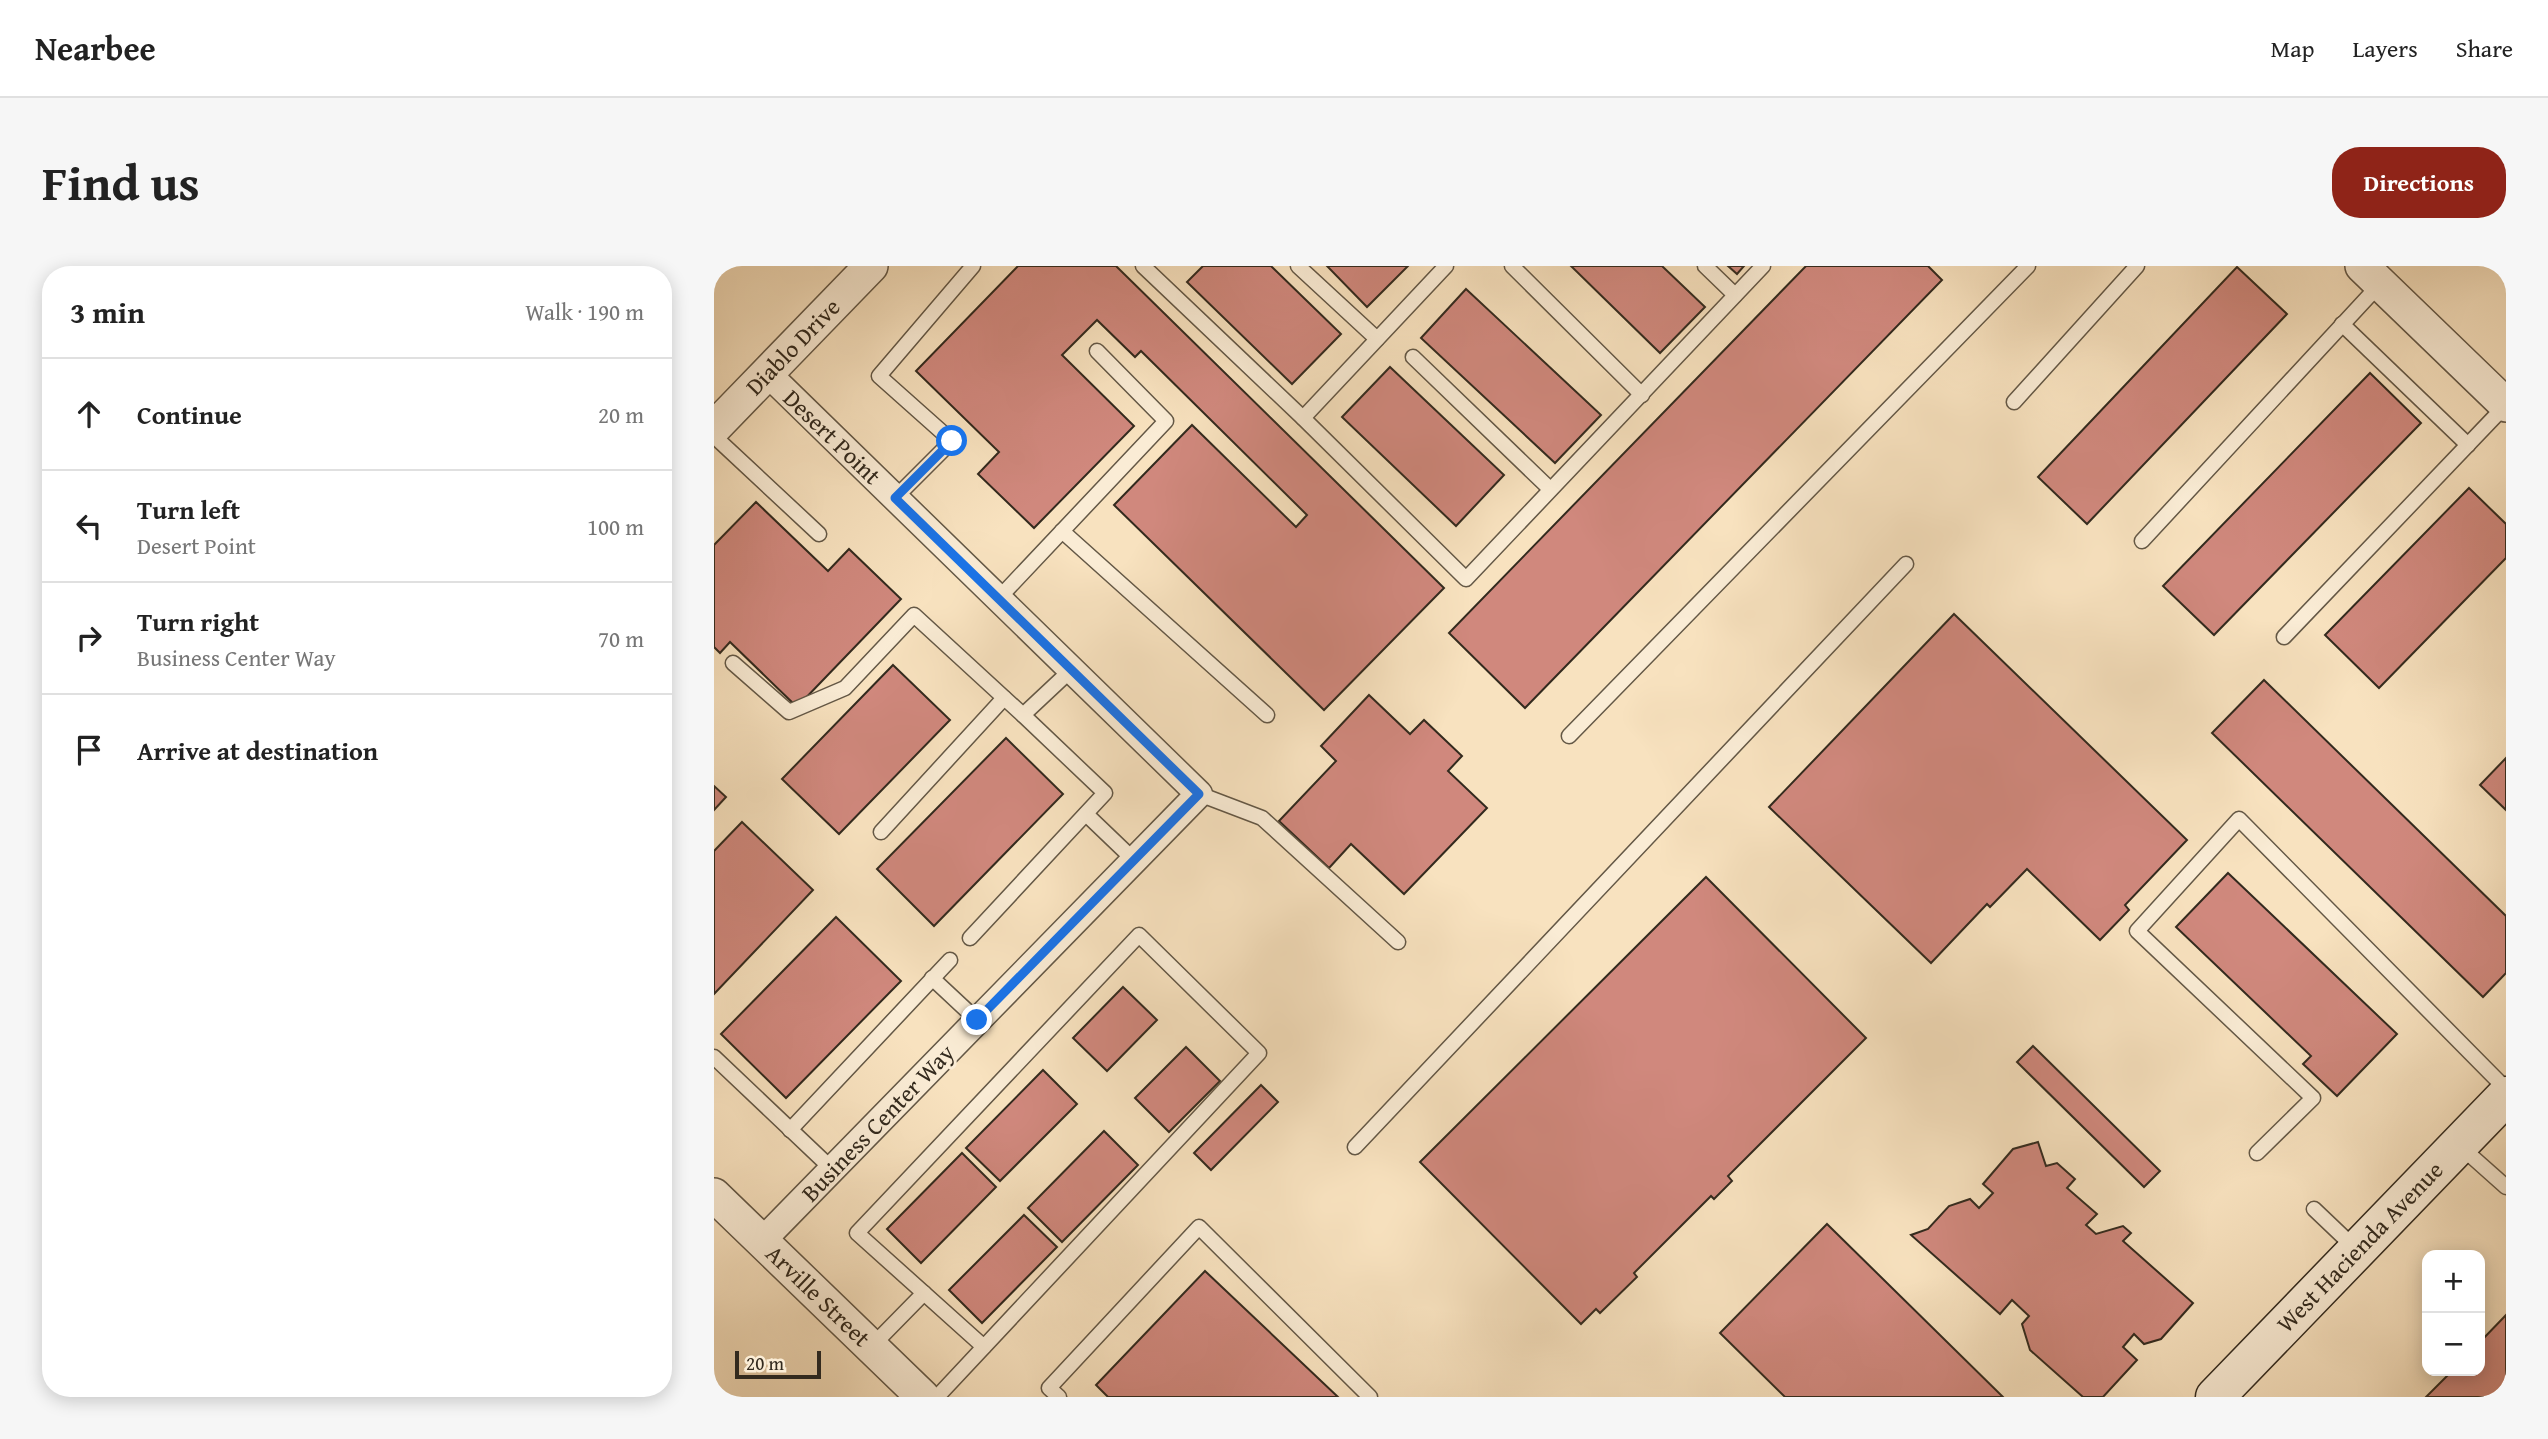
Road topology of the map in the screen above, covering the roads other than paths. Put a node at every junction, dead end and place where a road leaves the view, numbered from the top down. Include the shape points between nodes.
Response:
1 (871, 266) edge
2 (973, 266) edge
3 (1298, 266) edge
4 (1446, 266) edge
5 (1512, 266) edge
6 (1705, 266) edge
7 (1763, 266) edge
8 (2028, 266) edge
9 (2137, 266) edge
10 (1148, 268) edge
11 (2371, 275) edge
12 (1735, 295) junction
13 (2343, 324) junction
14 (1377, 339) junction
15 (1097, 351) dead end
16 (1413, 357) dead end
17 (767, 373) junction
18 (1642, 395) junction
19 (2014, 402) dead end
20 (2506, 405) edge
21 (1303, 418) junction
22 (714, 428) edge
23 (714, 436) edge
24 (2468, 445) junction
25 (1550, 489) junction
26 (895, 498) junction
27 (1062, 531) junction
28 (819, 534) dead end
29 (2142, 541) dead end
30 (1906, 564) dead end
31 (998, 598) junction
32 (2284, 637) dead end
33 (733, 663) dead end
34 (1071, 670) junction
35 (1004, 698) junction
36 (1023, 715) junction
37 (1268, 715) dead end
38 (1570, 736) dead end
39 (1199, 794) junction
40 (1086, 814) junction
41 (881, 832) dead end
42 (1134, 860) junction
43 (970, 938) dead end
44 (1398, 942) dead end
45 (950, 960) dead end
46 (932, 978) junction
47 (977, 1020) junction
48 (714, 1057) edge
49 (2506, 1089) edge
50 (2506, 1096) edge
51 (790, 1130) junction
52 (2459, 1145) junction
53 (1355, 1147) dead end
54 (2257, 1153) dead end
55 (832, 1169) junction
56 (2506, 1187) edge
57 (714, 1195) edge
58 (2314, 1209) dead end
59 (762, 1241) junction
60 (2357, 1250) junction
61 (924, 1293) junction
62 (871, 1347) junction
63 (984, 1347) junction
64 (2228, 1393) edge
65 (923, 1397) edge
66 (937, 1397) edge
67 (1059, 1397) edge
68 (1370, 1397) edge

1 - 17 street, Diablo Drive
2 - 26 lane via 879,376 952,441
3 - 14 lane
4 - 14 lane
5 - 18 lane
6 - 12 lane
7 - 12 lane
8 - 38 lane
9 - 19 lane
10 - 21 lane
11 - 13 lane
11 - 20 street
12 - 18 lane
13 - 24 lane
13 - 29 lane
14 - 21 lane
15 - 27 lane via 1166,421
16 - 25 lane
17 - 22 street, Diablo Drive
17 - 26 street, Desert Point
18 - 25 lane
20 - 24 lane
21 - 25 lane via 1466,579
23 - 28 lane
24 - 32 lane
26 - 31 street, Desert Point
27 - 31 lane
27 - 37 lane
30 - 53 lane
31 - 34 street, Desert Point
33 - 35 lane via 789,712 845,688 914,615
34 - 36 lane
34 - 39 street, Desert Point
35 - 36 lane
35 - 41 lane
36 - 40 lane via 1105,793
39 - 42 street, Business Center Way
39 - 44 lane via 1262,818
40 - 42 lane
40 - 43 lane
42 - 47 street, Business Center Way
45 - 46 lane
46 - 47 lane
46 - 51 lane
47 - 55 street, Business Center Way
48 - 51 lane
49 - 54 lane via 2239,819 2137,930 2313,1098
50 - 52 main road, West Hacienda Avenue
51 - 55 lane
52 - 56 lane
52 - 60 main road, West Hacienda Avenue
55 - 59 street, Business Center Way
57 - 59 street, Arville Street
58 - 60 lane
59 - 62 street, Arville Street
60 - 64 main road, West Hacienda Avenue
61 - 62 lane
61 - 63 lane
61 - 63 lane via 857,1233 1139,935 1259,1053
62 - 65 street, Arville Street
63 - 66 lane
67 - 68 lane via 1049,1388 1199,1227

